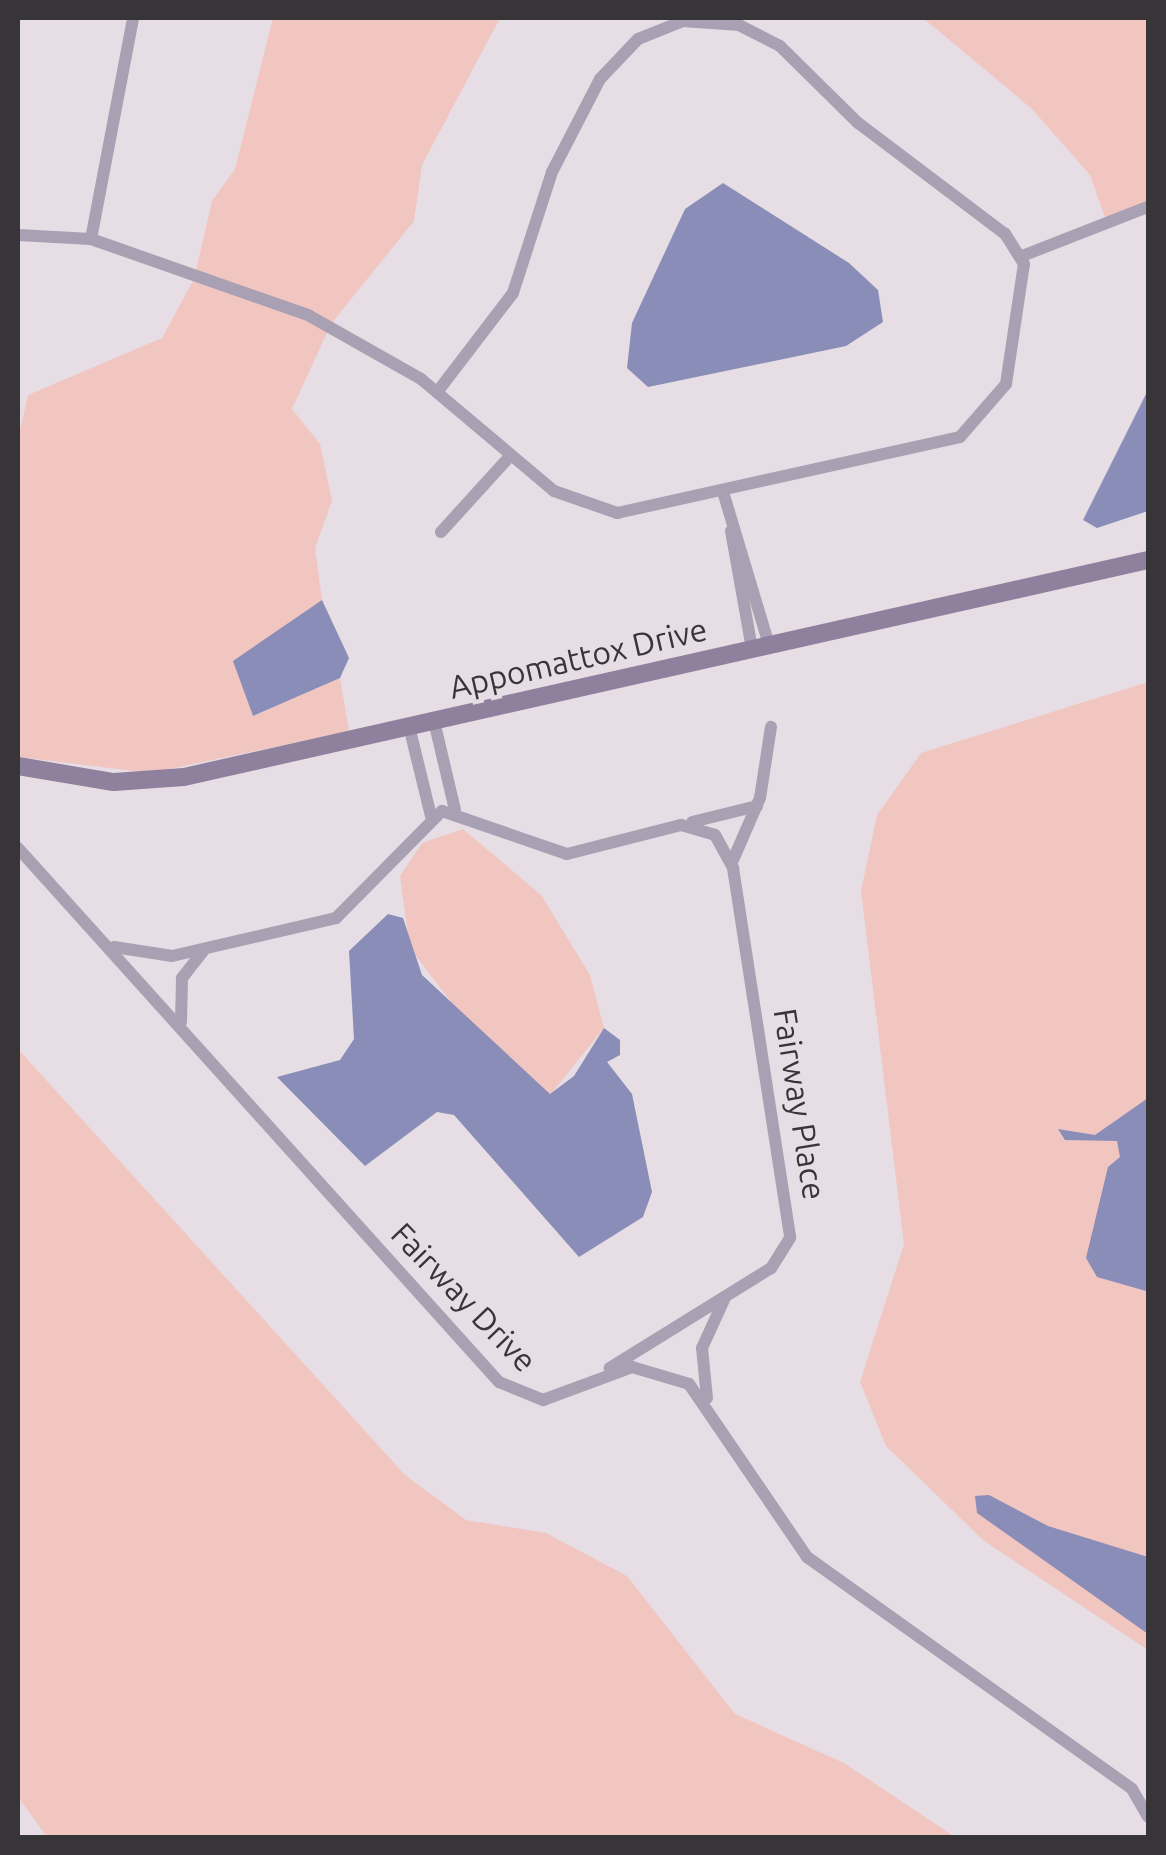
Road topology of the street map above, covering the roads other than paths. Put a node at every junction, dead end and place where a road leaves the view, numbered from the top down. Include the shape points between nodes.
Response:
1 (133, 18) edge
2 (1148, 207) edge
3 (18, 235) edge
4 (90, 240) junction
5 (1022, 256) junction
6 (438, 391) junction
7 (511, 454) junction
8 (724, 496) junction
9 (442, 532) dead end
10 (1148, 560) edge
11 (760, 647) junction
12 (434, 720) junction
13 (409, 726) junction
14 (771, 727) dead end
15 (18, 766) edge
16 (757, 806) junction
17 (455, 810) junction
18 (430, 816) junction
19 (680, 826) junction
20 (18, 848) edge
21 (733, 868) junction
22 (101, 937) junction
23 (204, 951) junction
24 (186, 1033) junction
25 (740, 1287) junction
26 (590, 1380) junction
27 (710, 1406) junction
28 (1148, 1817) edge

1 - 4 street
2 - 5 street
3 - 4 street
4 - 6 street via 308,315
5 - 6 street via 780,46 739,24 683,21 638,39 600,79 552,172 518,284
5 - 8 street via 1009,374 973,428 929,450
6 - 7 street
7 - 8 street via 554,492 596,509 640,512
7 - 9 street
8 - 11 street
10 - 11 street, Appomattox Drive
11 - 12 street, Appomattox Drive
12 - 13 street, Appomattox Drive
12 - 17 street
13 - 15 street, Appomattox Drive via 152,782
13 - 18 street
14 - 16 street
16 - 19 street
16 - 21 street
17 - 18 street
17 - 19 street via 568,854
18 - 23 street via 350,911
19 - 21 street via 715,835
20 - 22 street, Fairway Drive
21 - 25 street, Fairway Place via 792,1230 781,1258
22 - 23 street via 144,958
22 - 24 street, Fairway Drive
23 - 24 street via 178,989
24 - 26 street, Fairway Drive via 498,1382 543,1400
25 - 26 street, Fairway Place
25 - 27 street via 706,1332 701,1373
26 - 27 street, Fairway Drive via 649,1368 681,1379
27 - 28 street, Fairway Drive via 807,1557 1132,1790

